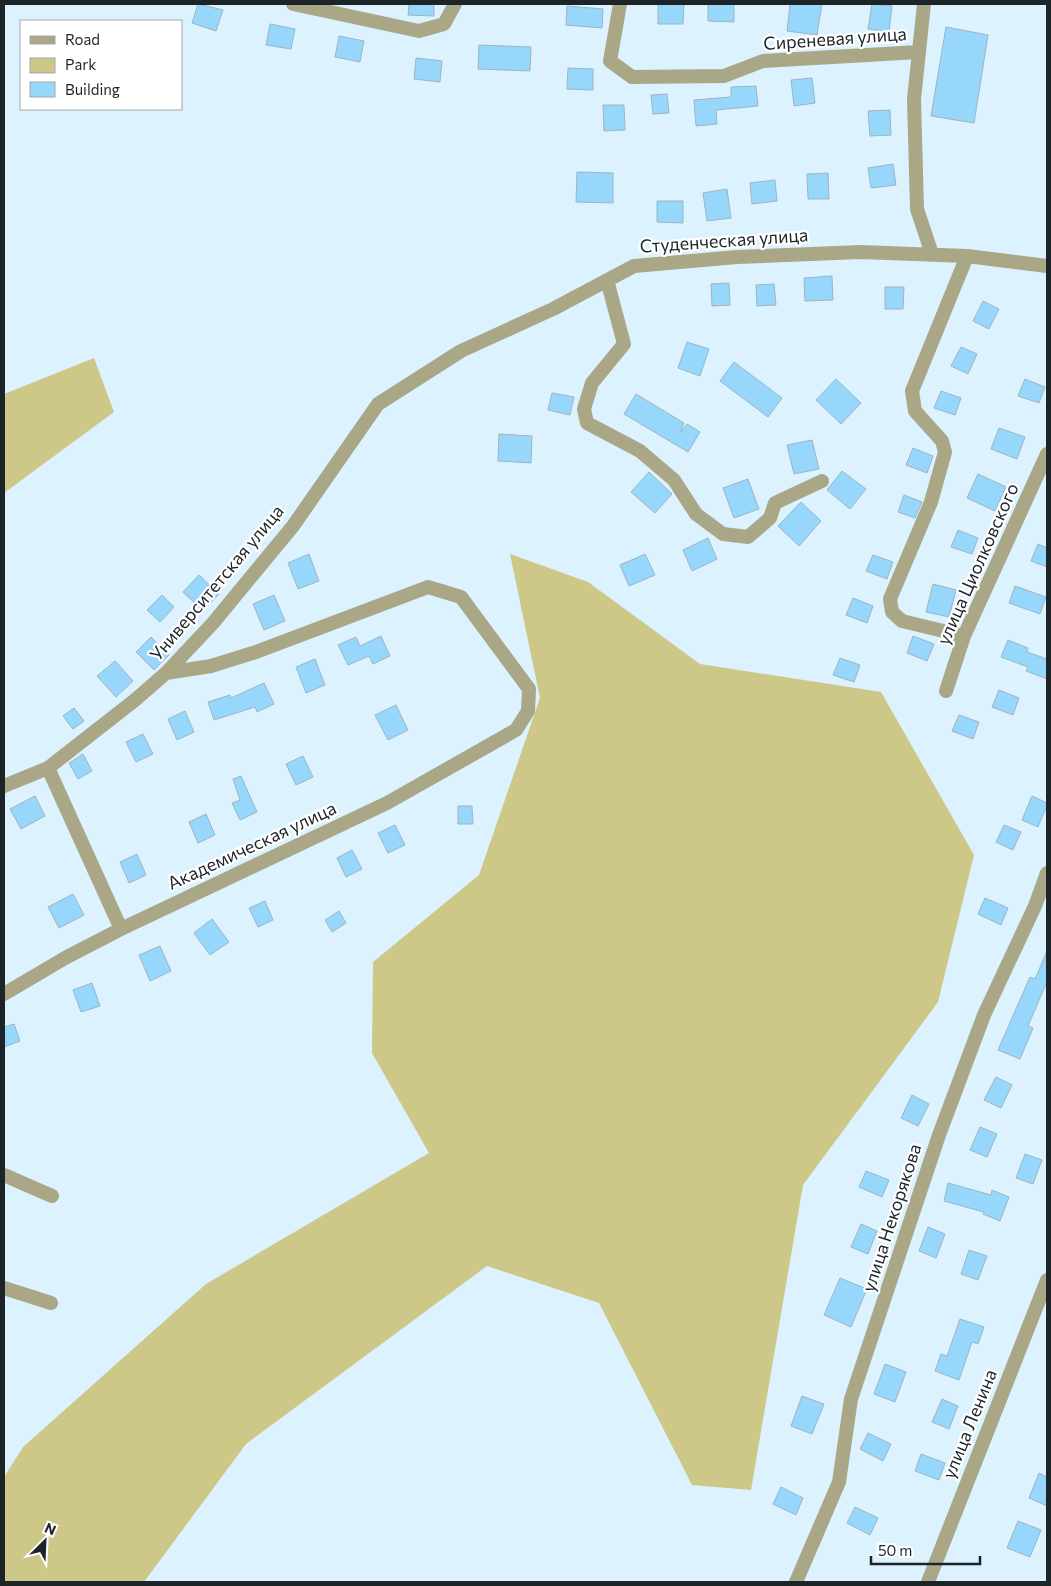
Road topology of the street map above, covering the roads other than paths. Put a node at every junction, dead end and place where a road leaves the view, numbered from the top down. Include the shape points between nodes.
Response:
1 (293, 4) edge
2 (454, 4) edge
3 (620, 4) edge
4 (924, 4) edge
5 (919, 52) junction
6 (932, 254) junction
7 (967, 256) junction
8 (1047, 266) edge
9 (607, 280) junction
10 (378, 404) joint
11 (1047, 454) edge
12 (822, 481) dead end
13 (964, 636) junction
14 (166, 674) junction
15 (946, 691) dead end
16 (48, 768) junction
17 (4, 786) edge
18 (1047, 874) edge
19 (121, 929) junction
20 (4, 994) edge
21 (4, 1175) edge
22 (52, 1196) dead end
23 (1047, 1280) edge
24 (4, 1288) edge
25 (51, 1303) dead end
26 (796, 1582) edge
27 (928, 1582) edge

1 - 2 street via 418,31 444,24
3 - 5 street, Сиреневая улица via 610,61 632,77 724,76 763,61
4 - 5 street
5 - 6 street via 914,99 918,209
6 - 7 street, Студенческая улица
6 - 9 street, Студенческая улица via 860,252 737,257 634,266
7 - 8 street, Студенческая улица
7 - 13 street via 912,391 915,411 942,441 944,452 931,502 890,599 892,612 902,621
9 - 10 street, Студенческая улица via 461,351
9 - 12 street via 624,344 592,383 584,409 587,423 640,452 674,480 696,514 723,534 748,537 770,518 775,503
10 - 14 street, Университетская улица via 293,526
11 - 13 street, улица Циолковского
13 - 15 street, улица Циолковского
14 - 16 street, Университетская улица
14 - 19 street, Академическая улица via 211,666 256,652 428,587 461,597 530,689 528,712 516,730 387,803
16 - 17 street, Университетская улица
16 - 19 street
18 - 26 street, улица Некорякова via 984,1016 939,1135 851,1400 840,1482
19 - 20 street, Академическая улица
21 - 22 street
23 - 27 street, улица Ленина
24 - 25 street

